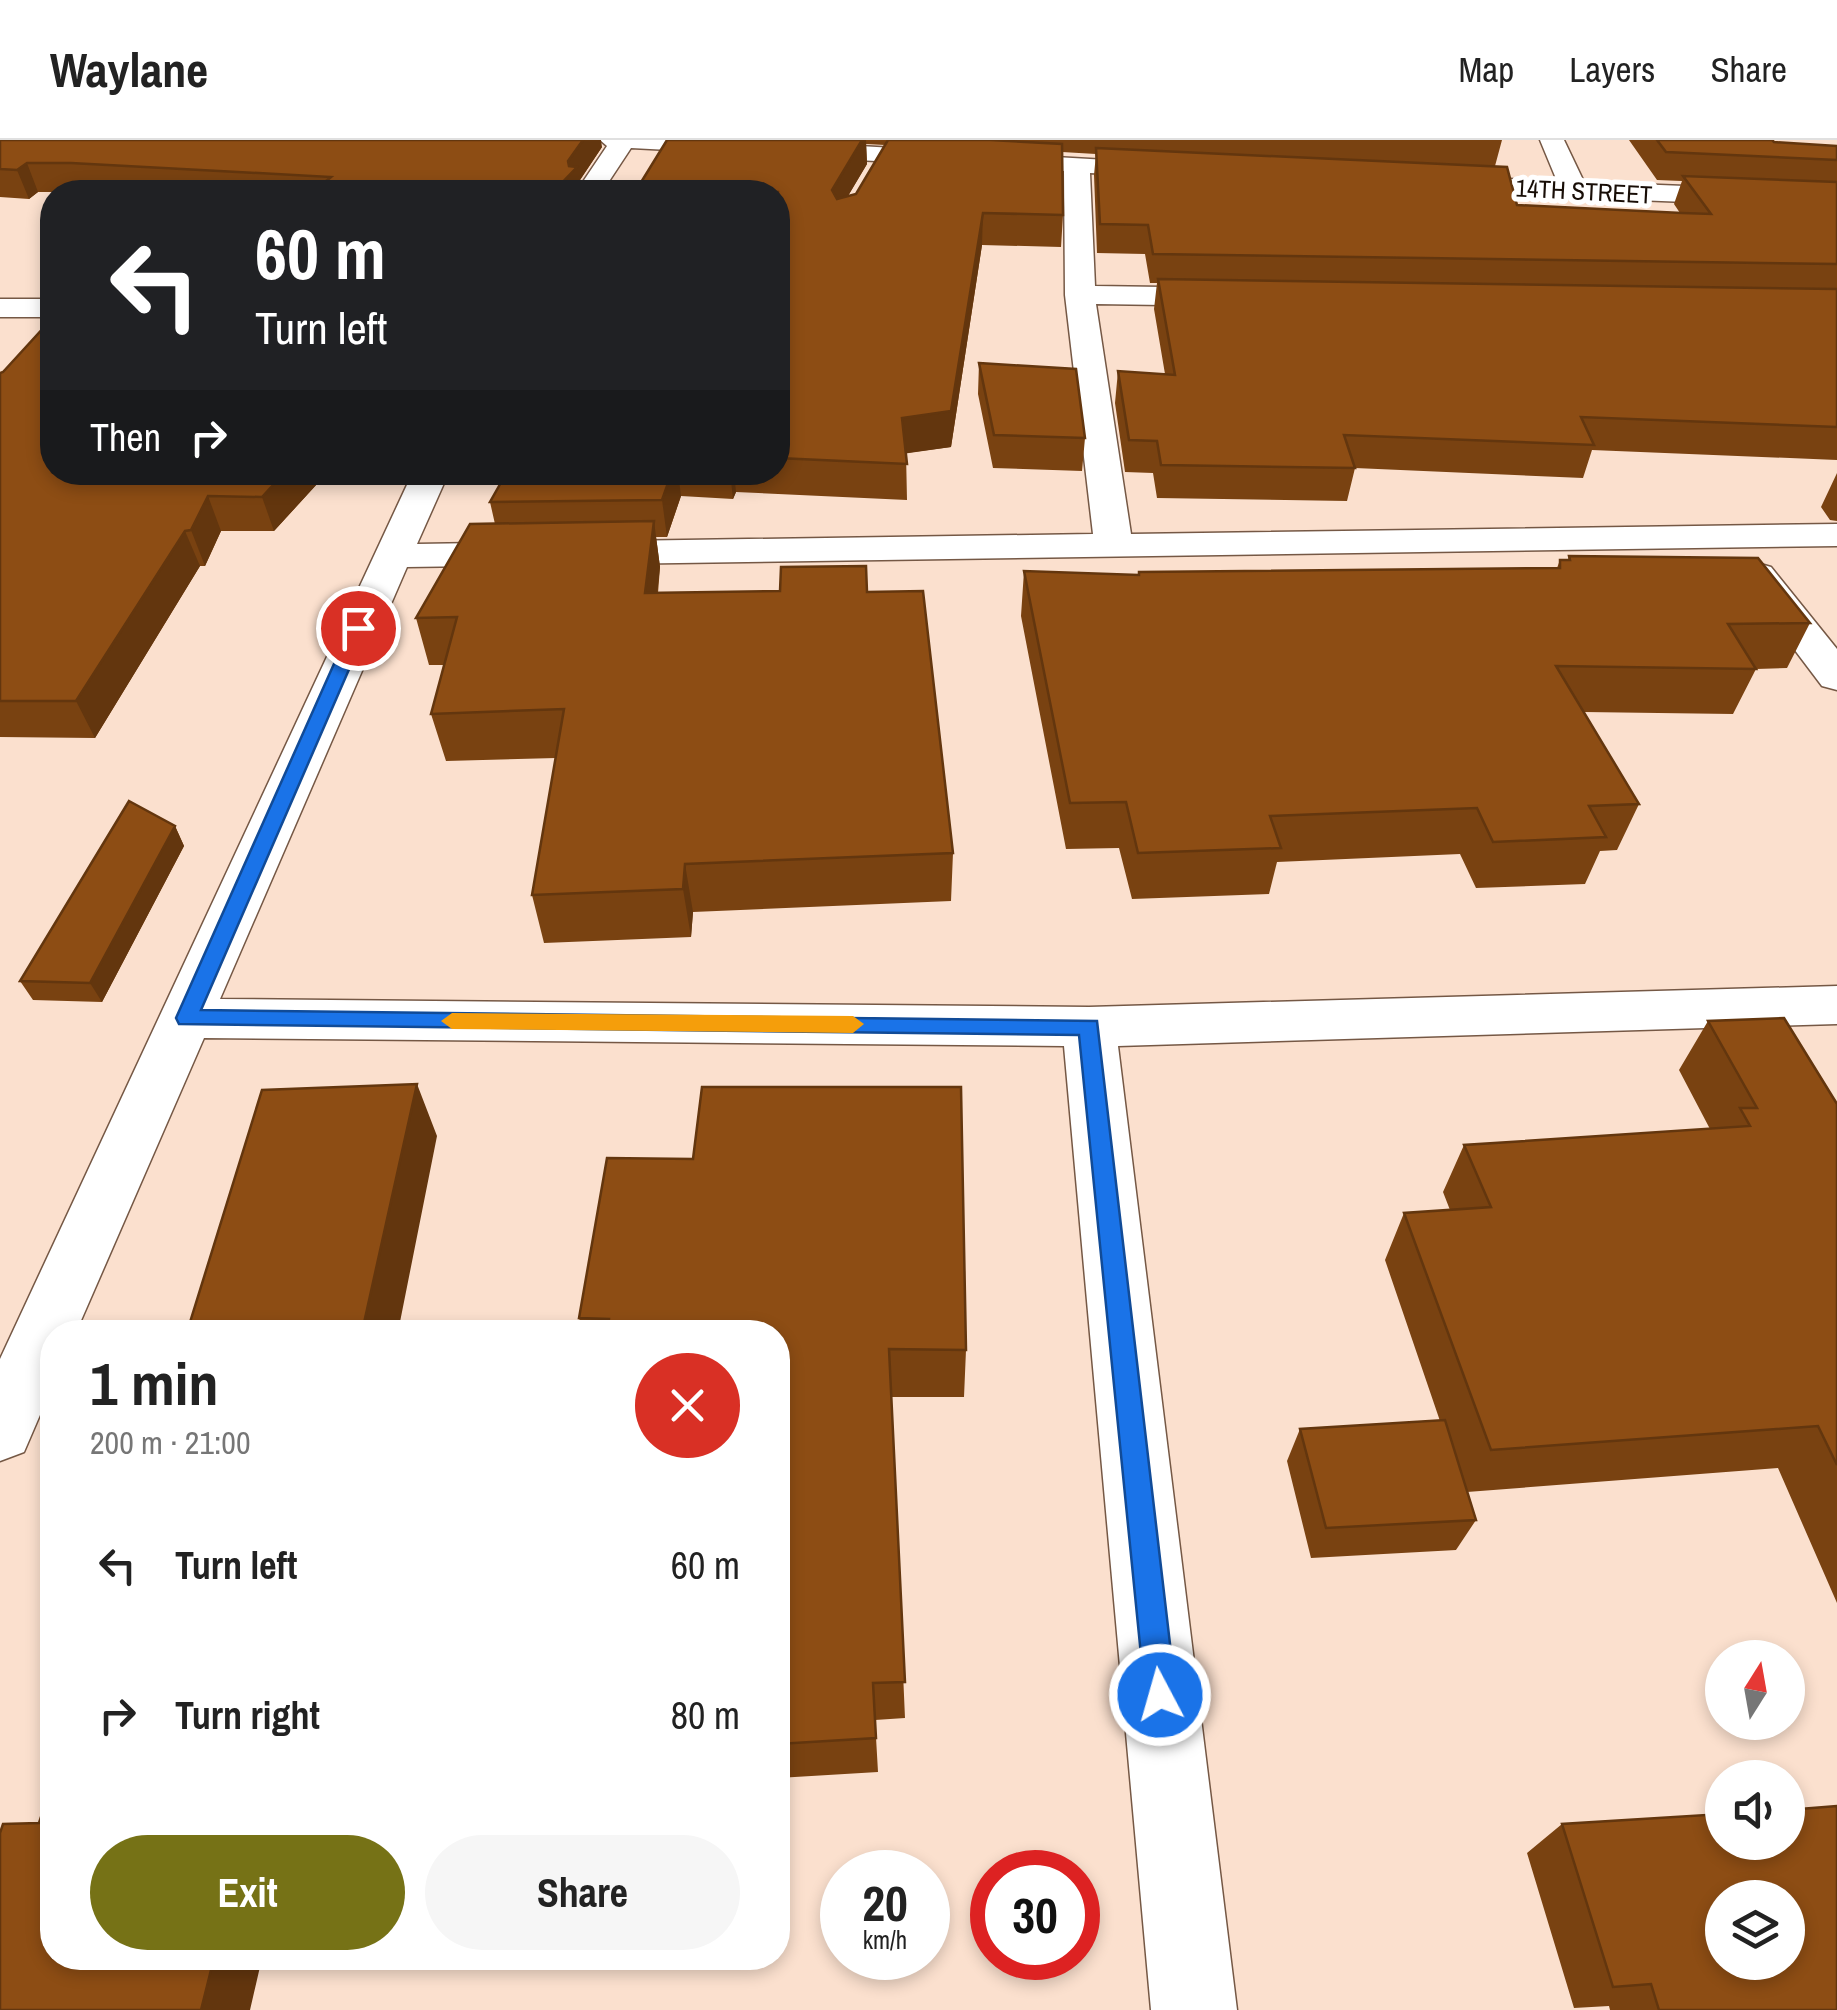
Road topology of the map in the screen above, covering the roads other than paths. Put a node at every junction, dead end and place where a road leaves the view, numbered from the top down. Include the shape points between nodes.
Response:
1 (612, 140) edge
2 (1552, 140) edge
3 (623, 141) edge
4 (1029, 151) edge
5 (1076, 164) junction
6 (1196, 171) edge
7 (597, 180) edge
8 (1416, 182) edge
9 (1576, 191) junction
10 (1837, 200) edge
11 (1080, 295) junction
12 (1260, 298) edge
13 (0, 308) edge
14 (40, 308) edge
15 (425, 485) edge
16 (1837, 535) edge
17 (1728, 537) junction
18 (1113, 543) junction
19 (390, 556) junction
20 (1837, 677) edge
21 (1837, 1005) edge
22 (187, 1018) junction
23 (1090, 1027) junction
24 (50, 1320) edge
25 (40, 1343) edge
26 (0, 1431) edge
27 (1194, 2010) edge

1 - 3 street
2 - 9 street
3 - 4 street
3 - 7 street
4 - 5 street
5 - 6 street
5 - 11 street
8 - 9 street, 14TH STREET
9 - 10 street, 14TH STREET
11 - 12 street
11 - 18 street
13 - 14 street
15 - 19 street
16 - 17 street
17 - 18 street
17 - 20 street
18 - 19 street
19 - 22 street
21 - 23 street
22 - 23 street
22 - 24 street
23 - 27 street
25 - 26 street

